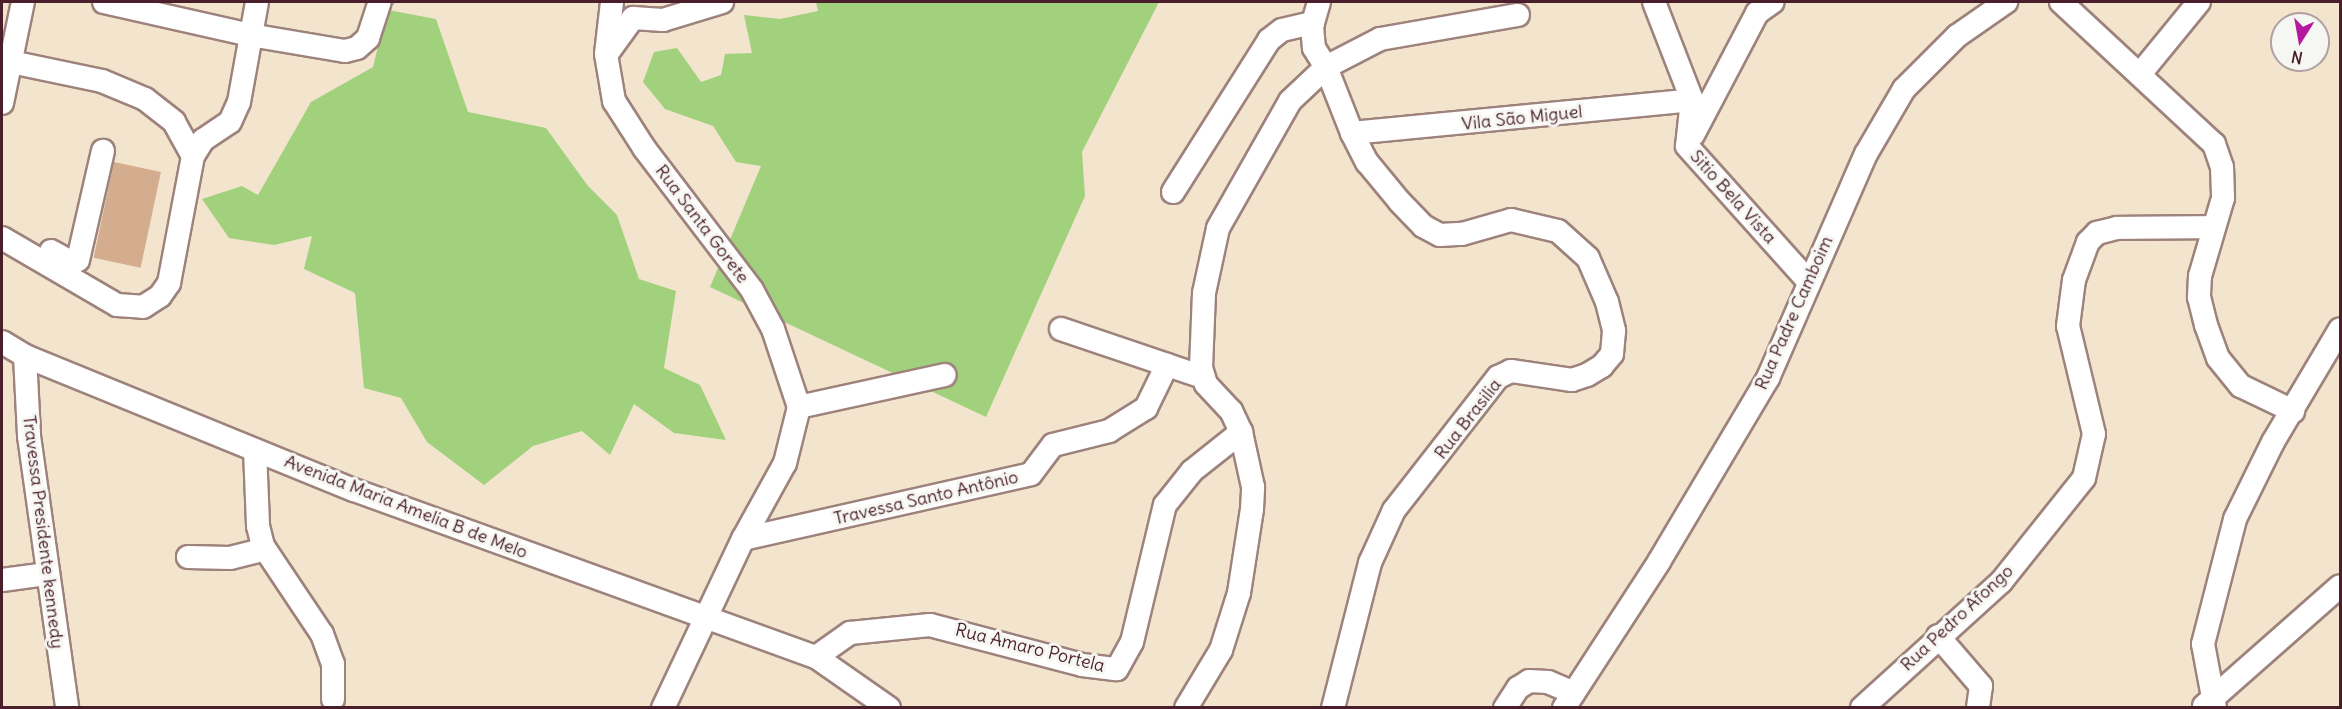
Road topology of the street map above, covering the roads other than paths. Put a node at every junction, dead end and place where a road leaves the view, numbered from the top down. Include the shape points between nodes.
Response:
1 (23, 2) edge
2 (104, 2) edge
3 (257, 2) edge
4 (380, 2) edge
5 (612, 2) edge
6 (722, 2) edge
7 (1319, 2) edge
8 (1654, 2) edge
9 (1773, 2) edge
10 (2006, 2) edge
11 (2061, 2) edge
12 (2199, 2) edge
13 (1518, 15) dead end
14 (1313, 23) junction
15 (250, 35) junction
16 (606, 54) junction
17 (11, 62) junction
18 (1326, 67) junction
19 (2140, 74) junction
20 (1692, 100) junction
21 (2, 103) edge
22 (1352, 133) junction
23 (1687, 146) junction
24 (103, 151) dead end
25 (193, 156) junction
26 (1173, 192) dead end
27 (2, 224) edge
28 (2213, 227) junction
29 (2, 238) edge
30 (1808, 281) junction
31 (1061, 329) dead end
32 (2340, 329) edge
33 (2, 342) edge
34 (26, 356) junction
35 (1167, 365) junction
36 (945, 375) dead end
37 (1203, 377) junction
38 (799, 407) junction
39 (2293, 411) junction
40 (1241, 432) junction
41 (255, 450) junction
42 (743, 539) junction
43 (265, 549) junction
44 (188, 557) dead end
45 (46, 574) junction
46 (2, 580) edge
47 (2340, 586) edge
48 (707, 616) junction
49 (1938, 636) junction
50 (816, 657) junction
51 (333, 699) dead end
52 (1569, 700) edge
53 (2210, 705) edge
54 (67, 708) edge
55 (663, 708) edge
56 (889, 708) edge
57 (1186, 708) edge
58 (1333, 708) edge
59 (1504, 708) edge
60 (1862, 708) edge
61 (1978, 708) edge

1 - 17 street
2 - 15 street
3 - 15 street
4 - 15 street via 368,38 352,50
5 - 16 street, Rua Santa Gorete
6 - 16 street via 663,20 633,18
7 - 14 street
8 - 20 street, Sitio Bela Vista
9 - 23 street via 1757,13
10 - 30 street, Rua Padre Camboim via 1957,36 1904,89 1866,154
11 - 19 street
12 - 19 street
13 - 18 street via 1380,39
14 - 18 street, Rua Brasilia via 1314,48
14 - 26 street via 1282,30 1269,40
15 - 25 street via 234,115 225,127 203,140
16 - 38 street, Rua Santa Gorete via 614,101 644,148 752,290 773,329
17 - 21 street
17 - 25 street via 102,81 145,99 174,122
18 - 22 street, Rua Brasilia
18 - 37 street via 1290,101 1218,228 1204,293
19 - 28 street via 2214,144 2223,198
20 - 22 street, Vila São Miguel
20 - 23 street, Sitio Bela Vista
22 - 58 street, Rua Brasilia via 1376,174 1430,232 1462,234 1511,220 1548,226 1572,241 1596,274 1614,331 1612,354 1587,375 1564,379 1511,370 1498,377 1394,510 1370,563
23 - 30 street, Sitio Bela Vista
24 - 27 street via 77,261 69,262
25 - 29 street via 169,283 150,304 129,308 117,304
28 - 39 street via 2200,276 2199,297 2218,358 2250,393
28 - 49 street, Rua Pedro Afongo via 2117,228 2097,233 2088,242 2074,280 2068,326 2094,435 2084,478 2001,582
30 - 52 street, Rua Padre Camboim via 1767,378 1660,560
31 - 35 street
32 - 39 street
33 - 34 street, Avenida Maria Amelia B de Melo
34 - 41 street, Avenida Maria Amelia B de Melo
34 - 45 street, Travessa Presidente kennedy via 29,436
35 - 37 street
35 - 42 street, Travessa Santo Antônio via 1146,408 1109,431 1053,445 1031,474
36 - 38 street
37 - 40 street via 1232,411
38 - 42 street via 785,463
39 - 53 street via 2235,519 2217,579 2204,644
40 - 50 street, Rua Amaro Portela via 1192,471 1165,505 1132,642 1117,669 1082,665 930,625 850,633
40 - 57 street via 1253,487 1239,593 1221,650
41 - 43 street via 258,526
41 - 48 street, Avenida Maria Amelia B de Melo via 376,498
42 - 48 street
43 - 44 street via 230,558
43 - 51 street via 322,634 333,664
45 - 46 street
45 - 54 street, Travessa Presidente kennedy
47 - 53 street
48 - 50 street, Avenida Maria Amelia B de Melo
48 - 55 street
49 - 60 street, Rua Pedro Afongo
49 - 61 street via 1980,686
50 - 56 street, Avenida Maria Amelia B de Melo
52 - 59 street via 1548,682 1529,681 1518,688

